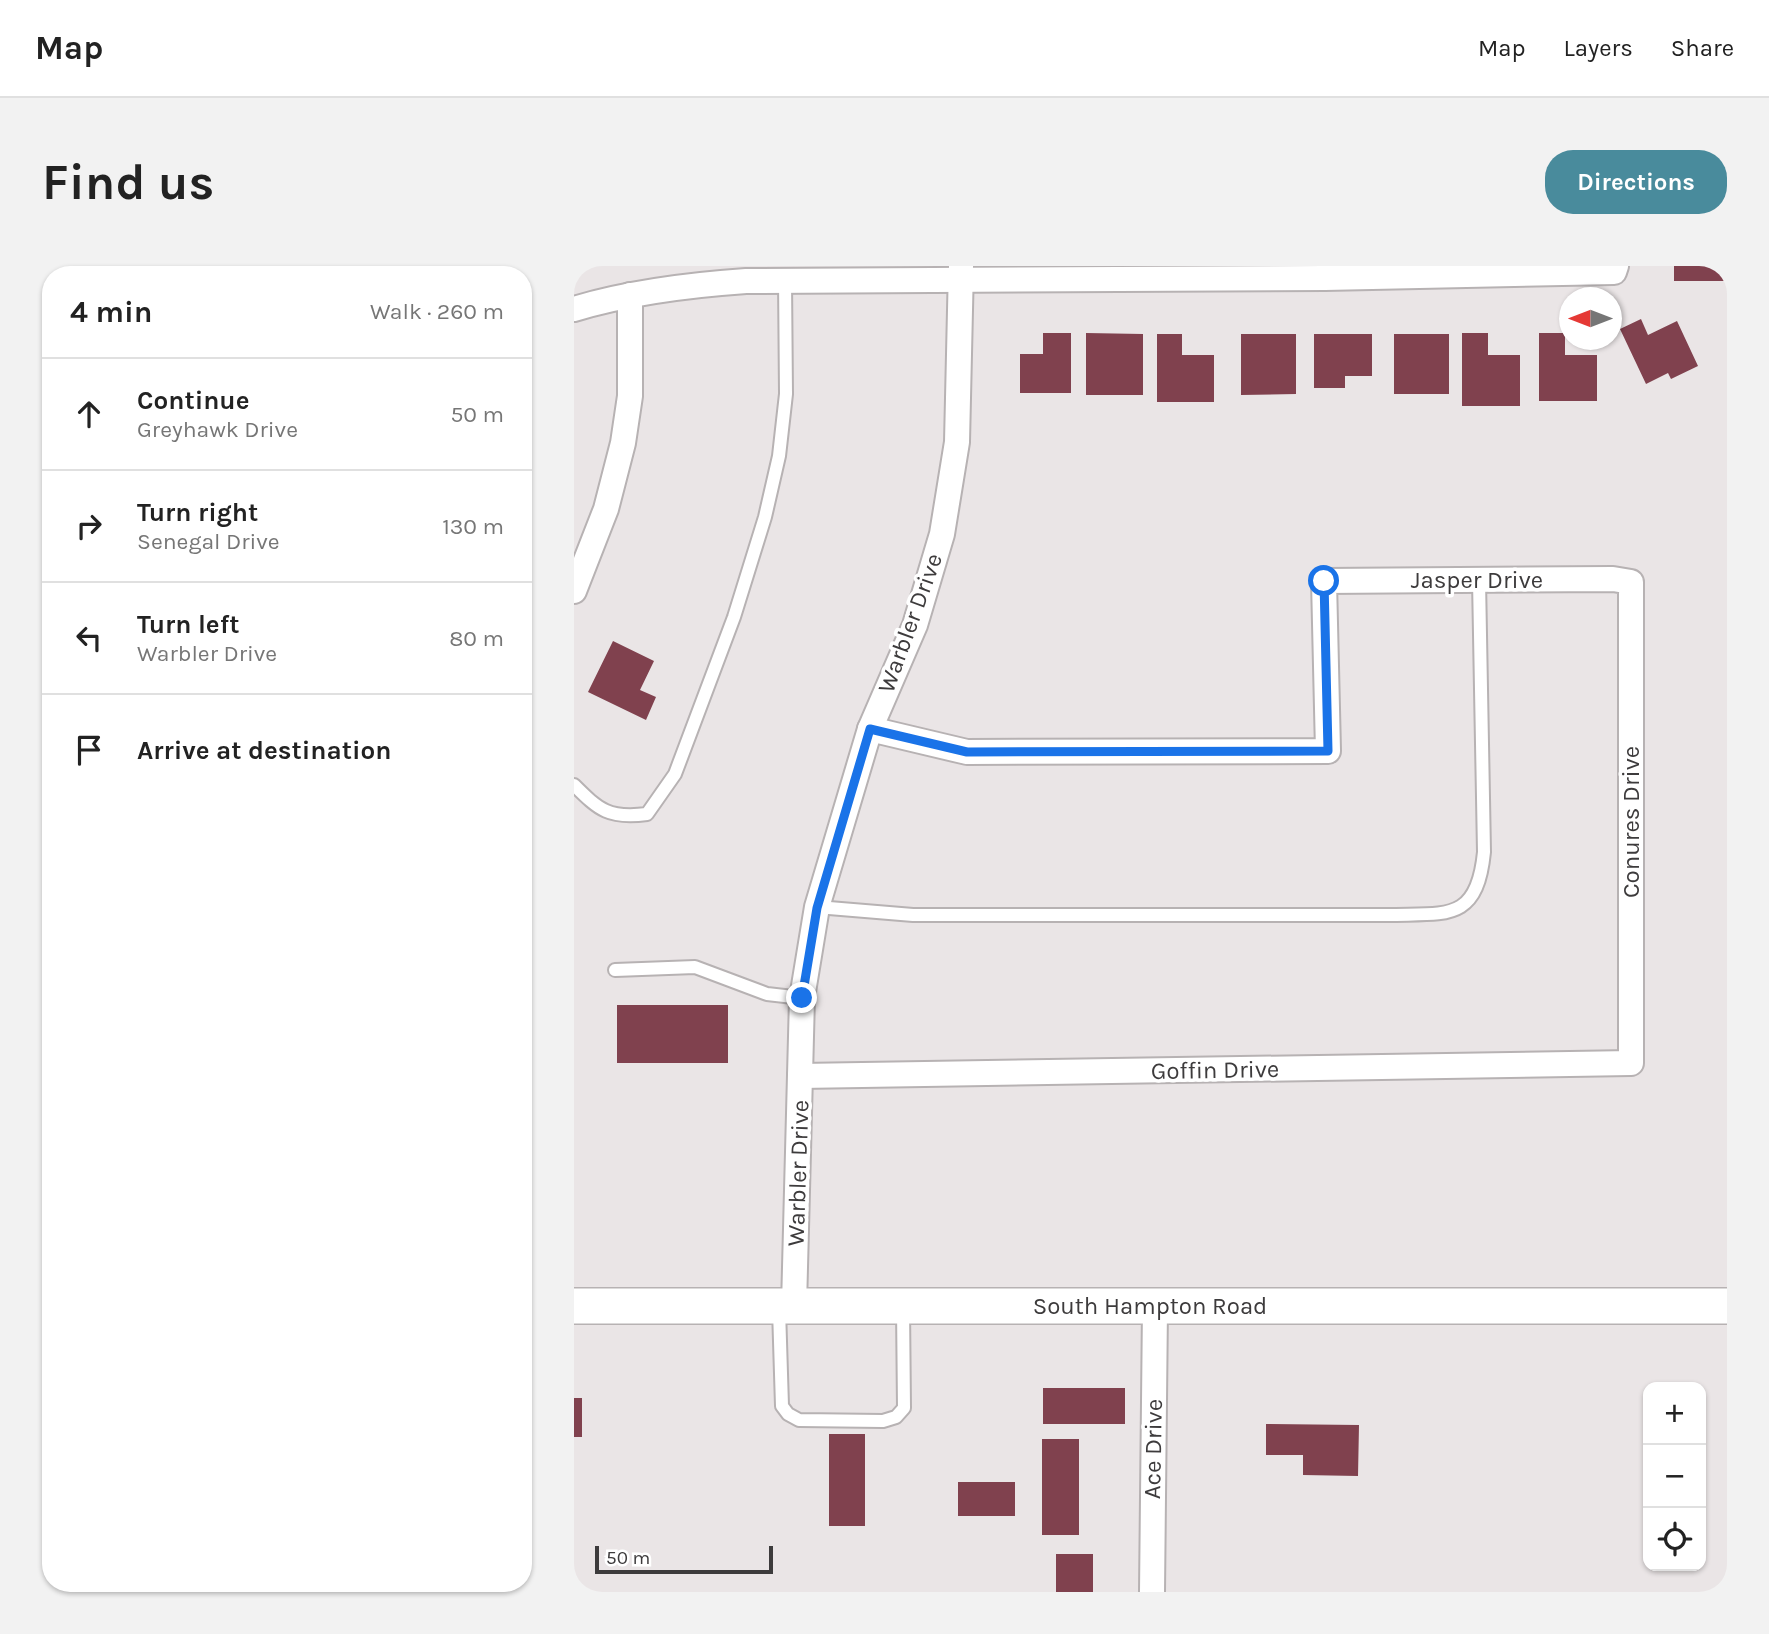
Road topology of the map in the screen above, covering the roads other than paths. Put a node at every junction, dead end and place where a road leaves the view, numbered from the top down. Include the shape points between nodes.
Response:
1 (1616, 266) edge
2 (961, 273) edge
3 (785, 281) junction
4 (630, 295) junction
5 (574, 309) edge
6 (1479, 580) junction
7 (1631, 582) joint
8 (574, 591) edge
9 (870, 729) junction
10 (574, 785) edge
11 (817, 908) junction
12 (615, 970) dead end
13 (802, 998) junction
14 (1631, 1063) joint
15 (800, 1076) junction
16 (903, 1305) junction
17 (574, 1306) edge
18 (787, 1306) junction
19 (1727, 1306) edge
20 (1155, 1307) junction
21 (1152, 1592) edge

1 - 2 street via 1614,272
2 - 3 street
2 - 9 street, Warbler Drive via 957,442 942,534 915,625
3 - 4 street via 679,286
3 - 10 lane via 786,394 774,480 734,617 675,775 647,814 622,818 595,807
4 - 5 street
4 - 8 street via 630,396 623,443 606,509
6 - 7 street, Jasper Drive
6 - 9 street, Jasper Drive via 1324,581 1328,751 967,752
6 - 11 lane via 1484,852 1481,880 1468,904 1447,913 1387,915 913,915
7 - 14 street, Conures Drive
9 - 11 street, Warbler Drive
11 - 13 street, Warbler Drive
12 - 13 lane via 695,967 767,994
13 - 15 street, Warbler Drive
14 - 15 street, Goffin Drive
15 - 18 street, Warbler Drive
16 - 18 main road, South Hampton Road
16 - 18 lane via 904,1408 883,1421 799,1420 788,1414 782,1406
16 - 20 main road, South Hampton Road
17 - 18 main road, South Hampton Road
19 - 20 main road, South Hampton Road
20 - 21 street, Ace Drive

